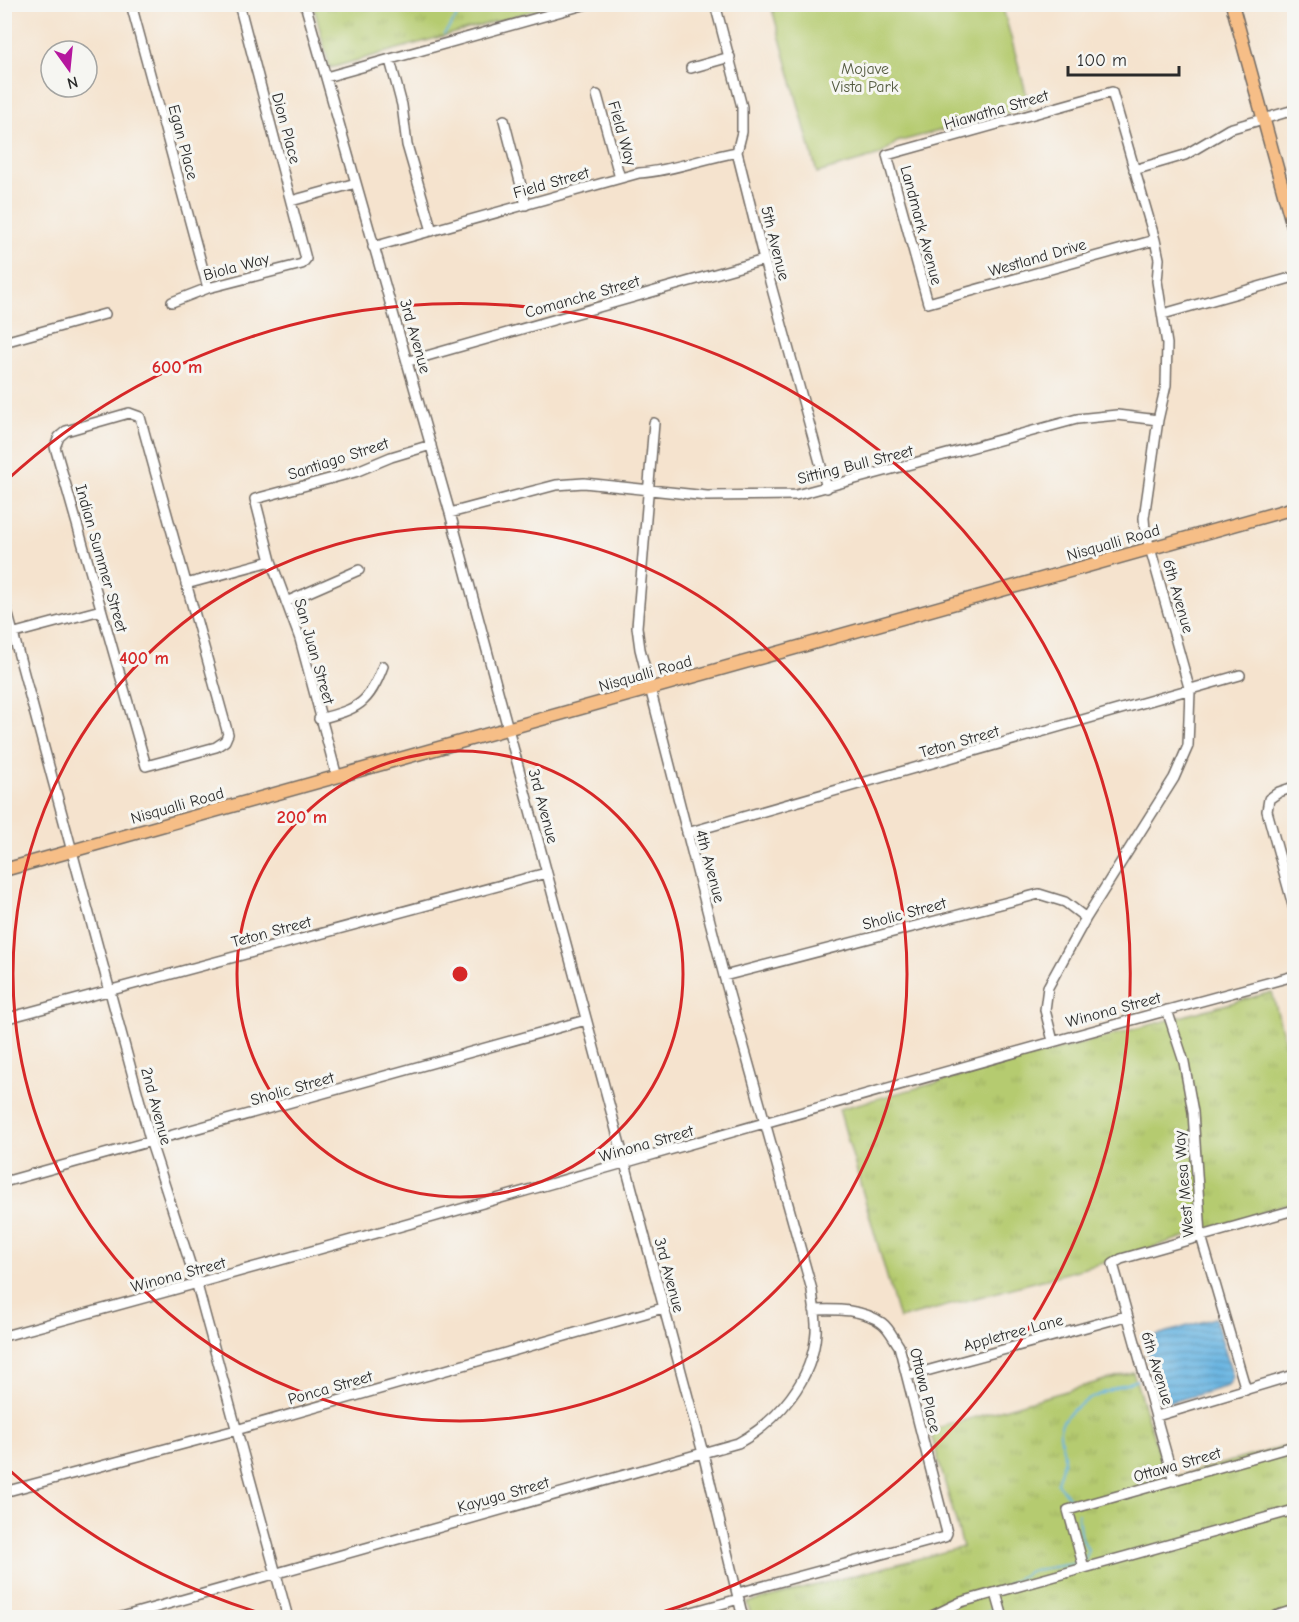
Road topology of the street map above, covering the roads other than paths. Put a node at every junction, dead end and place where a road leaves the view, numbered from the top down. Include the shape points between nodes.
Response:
1 (239, 4) edge
2 (305, 4) edge
3 (587, 4) edge
4 (716, 4) edge
5 (1232, 4) edge
6 (134, 5) edge
7 (730, 57) junction
8 (390, 60) junction
9 (691, 68) dead end
10 (326, 77) junction
11 (1112, 92) joint
12 (597, 95) dead end
13 (1294, 110) edge
14 (1264, 119) junction
15 (504, 120) dead end
16 (737, 152) junction
17 (887, 155) joint
18 (1134, 170) junction
19 (620, 178) junction
20 (356, 183) junction
21 (291, 201) junction
22 (526, 204) junction
23 (1294, 230) edge
24 (432, 231) junction
25 (1155, 240) junction
26 (374, 247) junction
27 (306, 260) joint
28 (764, 260) junction
29 (1294, 277) edge
30 (208, 288) junction
31 (172, 302) dead end
32 (927, 303) joint
33 (105, 314) dead end
34 (1163, 314) junction
35 (4, 342) edge
36 (409, 361) junction
37 (1158, 420) junction
38 (654, 423) dead end
39 (431, 445) junction
40 (647, 488) junction
41 (827, 488) junction
42 (255, 499) joint
43 (1294, 508) edge
44 (450, 513) junction
45 (1150, 549) junction
46 (271, 561) junction
47 (359, 570) dead end
48 (186, 584) junction
49 (4, 600) edge
50 (286, 602) junction
51 (101, 610) junction
52 (9, 635) edge
53 (382, 666) dead end
54 (1240, 675) dead end
55 (650, 689) junction
56 (1190, 691) junction
57 (319, 719) junction
58 (508, 729) junction
59 (337, 777) junction
60 (1294, 787) edge
61 (687, 833) junction
62 (74, 851) junction
63 (4, 870) edge
64 (546, 873) junction
65 (1291, 881) edge
66 (1294, 909) edge
67 (1086, 918) junction
68 (724, 976) junction
69 (1294, 976) edge
70 (110, 990) junction
71 (1167, 1010) junction
72 (4, 1020) edge
73 (586, 1020) junction
74 (1053, 1041) junction
75 (766, 1125) junction
76 (151, 1143) junction
77 (625, 1164) junction
78 (4, 1182) edge
79 (1294, 1212) edge
80 (1201, 1236) junction
81 (197, 1285) junction
82 (663, 1308) junction
83 (814, 1310) junction
84 (1126, 1316) junction
85 (4, 1336) edge
86 (1294, 1375) edge
87 (908, 1376) junction
88 (1246, 1390) junction
89 (1157, 1416) junction
90 (236, 1430) junction
91 (1294, 1446) edge
92 (703, 1453) junction
93 (1173, 1481) junction
94 (4, 1492) edge
95 (1294, 1510) edge
96 (1084, 1568) junction
97 (276, 1574) junction
98 (996, 1593) junction
99 (739, 1596) junction
100 (1294, 1610) edge
101 (118, 1617) edge
102 (288, 1617) edge
103 (670, 1617) edge
104 (743, 1617) edge
105 (928, 1617) edge
106 (1003, 1617) edge
107 (1269, 1617) edge

1 - 21 street, Dion Place
2 - 10 street, 3rd Avenue
3 - 8 street
4 - 7 street, 5th Avenue
5 - 14 main road
6 - 30 street, Egan Place
7 - 9 street
7 - 16 street, 5th Avenue via 742,107
8 - 10 street
8 - 24 street via 407,145
10 - 20 street, 3rd Avenue
11 - 17 street, Hiawatha Street
11 - 18 street, 6th Avenue
12 - 19 street, Field Way
13 - 14 street
14 - 18 street via 1229,129 1185,155
14 - 23 main road
15 - 22 street
16 - 19 street, Field Street
16 - 28 street, 5th Avenue
17 - 32 street, Landmark Avenue
18 - 25 street, 6th Avenue
19 - 22 street, Field Street
20 - 21 street
20 - 26 street, 3rd Avenue
21 - 27 street, Dion Place
22 - 24 street, Field Street
24 - 26 street, Field Street
25 - 32 street, Westland Drive
25 - 34 street, 6th Avenue
26 - 36 street, 3rd Avenue
27 - 30 street, Biola Way
28 - 36 street, Comanche Street
28 - 41 street, 5th Avenue
29 - 34 street
30 - 31 street, Biola Way
33 - 35 street
34 - 37 street, 6th Avenue via 1166,385
36 - 39 street, 3rd Avenue
37 - 41 street, Sitting Bull Street via 1117,415 1077,419
37 - 45 street, 6th Avenue via 1144,518
38 - 40 street, 4th Avenue
39 - 42 street, Santiago Street via 355,472
39 - 44 street, 3rd Avenue
40 - 41 street, Sitting Bull Street via 707,496 796,495
40 - 44 street, Sitting Bull Street via 556,485
40 - 55 street, 4th Avenue via 637,627
42 - 46 street, San Juan Street
43 - 45 main road, Nisqualli Road
44 - 58 street, 3rd Avenue
45 - 55 main road, Nisqualli Road
45 - 56 street, 6th Avenue
46 - 48 street
46 - 50 street, San Juan Street
47 - 50 street
48 - 51 street, Indian Summer Street via 228,734 216,747 146,766
48 - 51 street, Indian Summer Street via 140,417 129,413 66,431 55,447
49 - 52 street, 2nd Avenue
50 - 57 street, San Juan Street via 300,639
51 - 52 street
52 - 62 street, 2nd Avenue
53 - 57 street via 365,701 349,712
54 - 56 street, Teton Street
55 - 58 main road, Nisqualli Road
55 - 61 street, 4th Avenue
56 - 61 street, Teton Street
56 - 67 street, 6th Avenue via 1188,746 1174,778
57 - 59 street, San Juan Street
58 - 59 main road, Nisqualli Road
58 - 64 street, 3rd Avenue
59 - 62 main road, Nisqualli Road
60 - 65 street via 1269,799 1267,811
61 - 68 street, 4th Avenue
62 - 63 main road, Nisqualli Road
62 - 70 street, 2nd Avenue
64 - 70 street, Teton Street
64 - 73 street, 3rd Avenue
65 - 66 street
67 - 68 street, Sholic Street via 1065,902 1039,894
67 - 74 street, 6th Avenue via 1048,987 1045,1010
68 - 75 street, 4th Avenue
69 - 71 street, Winona Street
70 - 72 street, Teton Street
70 - 76 street, 2nd Avenue
71 - 74 street, Winona Street
71 - 80 street, West Mesa Way via 1184,1062 1193,1112
73 - 76 street, Sholic Street
73 - 77 street, 3rd Avenue
74 - 75 street, Winona Street
75 - 77 street, Winona Street
75 - 83 street, 4th Avenue via 812,1290
76 - 78 street, Sholic Street
76 - 81 street, 2nd Avenue
77 - 81 street, Winona Street
77 - 82 street, 3rd Avenue
79 - 80 street
80 - 84 street, 6th Avenue via 1113,1264
80 - 88 street, West Mesa Way
81 - 85 street, Winona Street
81 - 90 street, 2nd Avenue
82 - 90 street, Ponca Street
82 - 92 street, 3rd Avenue
83 - 87 street, Ottawa Place via 859,1313 883,1324 899,1346
83 - 92 street, Kayuga Street via 816,1332 811,1354 788,1403 750,1436
84 - 87 street, Appletree Lane
84 - 89 street, 6th Avenue
86 - 88 street
87 - 99 street, Ottawa Place via 947,1533 945,1538
88 - 89 street
89 - 93 street, 6th Avenue
90 - 94 street, Ponca Street
90 - 97 street, 2nd Avenue
91 - 93 street, Ottawa Street
92 - 97 street, Kayuga Street
92 - 99 street, 3rd Avenue
93 - 96 street, Ottawa Street via 1068,1510
95 - 96 street
96 - 98 street
97 - 101 street, Kayuga Street
97 - 102 street, 2nd Avenue
98 - 105 street via 961,1602
98 - 106 street
99 - 103 street
99 - 104 street, 3rd Avenue
100 - 107 street

